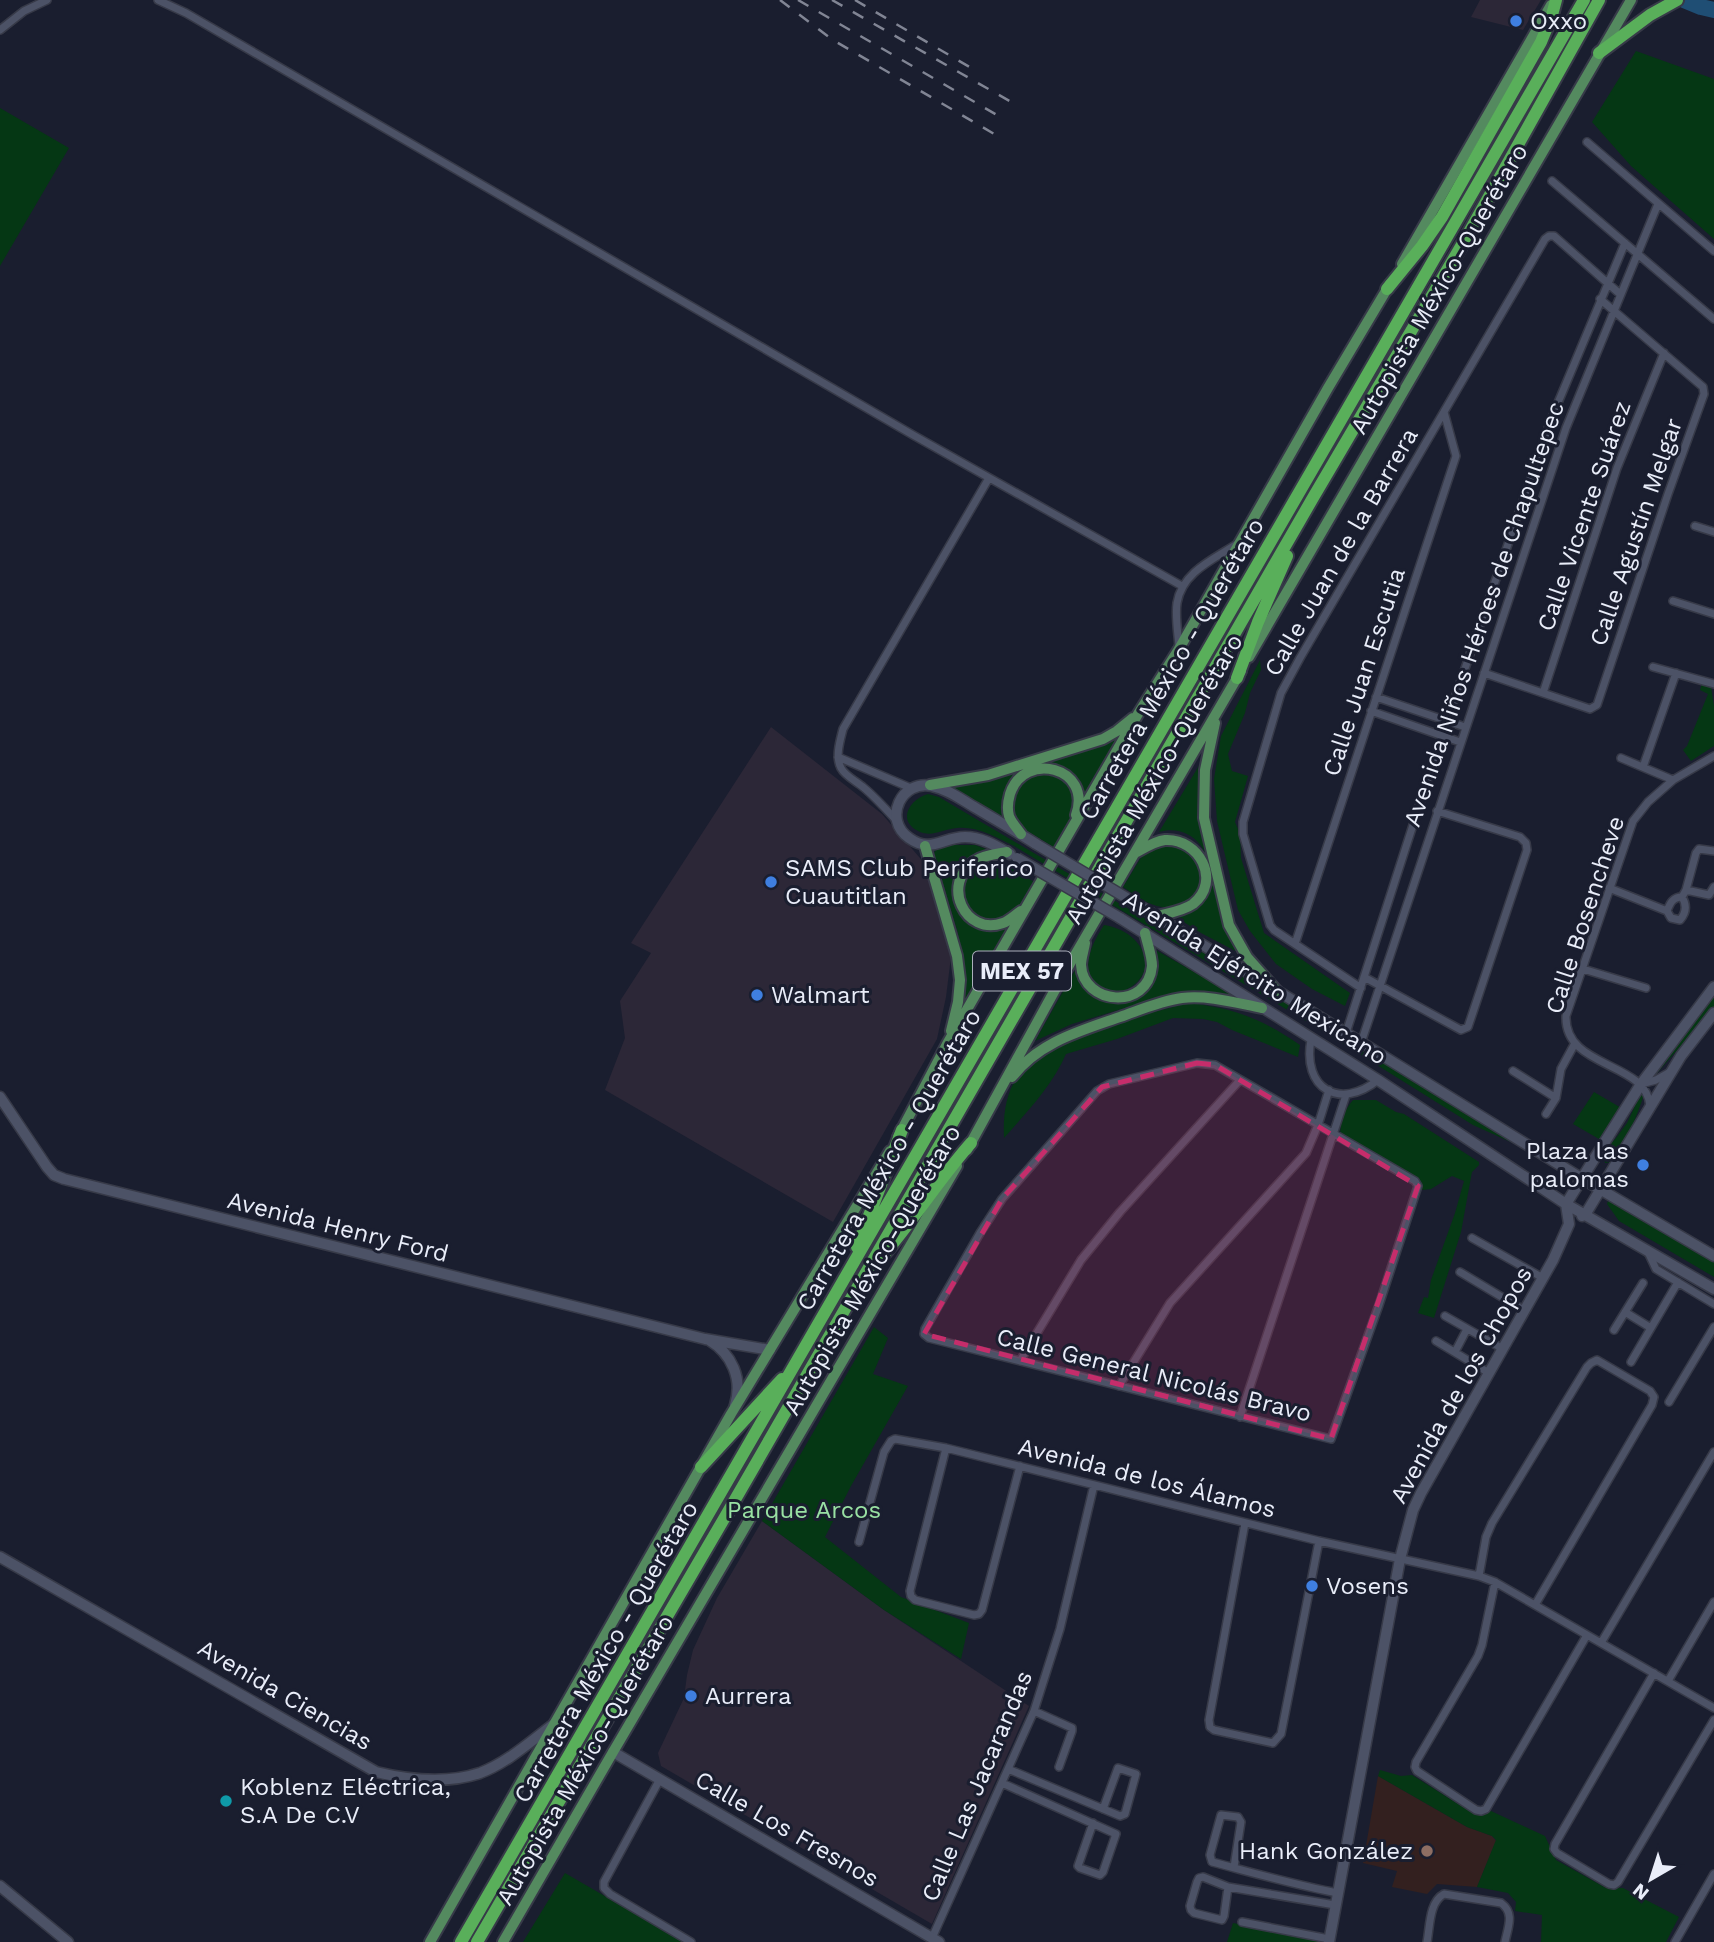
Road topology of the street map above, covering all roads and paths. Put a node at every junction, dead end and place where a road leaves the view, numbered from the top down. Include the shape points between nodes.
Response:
1 (47, 0) edge
2 (158, 0) edge
3 (1555, 0) edge
4 (1630, 0) edge
5 (1677, 0) edge
6 (1594, 1) edge
7 (0, 30) edge
8 (1599, 53) junction
9 (1587, 142) dead end
10 (1552, 181) dead end
11 (1658, 204) junction
12 (1625, 243) junction
13 (1714, 251) edge
14 (1638, 254) junction
15 (1607, 284) junction
16 (1387, 289) junction
17 (1620, 295) junction
18 (1600, 299) junction
19 (1614, 310) junction
20 (1714, 319) edge
21 (1664, 353) junction
22 (1444, 412) junction
23 (989, 478) junction
24 (1314, 496) junction
25 (1521, 507) junction
26 (1538, 513) junction
27 (1516, 523) junction
28 (1695, 526) dead end
29 (1532, 529) junction
30 (1714, 532) edge
31 (1241, 541) junction
32 (1182, 586) junction
33 (1673, 601) dead end
34 (1714, 614) edge
35 (1179, 649) junction
36 (1653, 667) dead end
37 (1484, 673) junction
38 (1676, 673) junction
39 (1237, 678) junction
40 (1714, 684) edge
41 (1543, 693) junction
42 (1376, 697) junction
43 (1371, 711) junction
44 (1217, 712) junction
45 (1138, 714) junction
46 (1447, 720) junction
47 (1465, 727) junction
48 (1442, 735) junction
49 (1461, 742) junction
50 (1714, 756) edge
51 (838, 757) junction
52 (1621, 758) dead end
53 (1643, 767) junction
54 (1673, 780) junction
55 (930, 785) junction
56 (913, 789) junction
57 (1437, 811) junction
58 (895, 818) junction
59 (1021, 834) junction
60 (1069, 834) junction
61 (925, 846) junction
62 (1714, 851) edge
63 (1135, 853) junction
64 (1012, 855) junction
65 (1404, 858) junction
66 (1420, 863) junction
67 (1714, 887) edge
68 (1609, 888) junction
69 (1684, 893) junction
70 (1026, 907) junction
71 (1667, 911) junction
72 (1157, 916) junction
73 (1144, 933) junction
74 (1086, 937) junction
75 (1295, 944) junction
76 (1583, 969) junction
77 (1364, 977) junction
78 (1381, 986) junction
79 (1714, 987) edge
80 (1361, 988) junction
81 (1646, 988) dead end
82 (1277, 990) junction
83 (1262, 1008) junction
84 (1714, 1013) edge
85 (1346, 1033) junction
86 (1311, 1040) junction
87 (1361, 1042) junction
88 (947, 1044) junction
89 (1574, 1045) junction
90 (1513, 1071) dead end
91 (1671, 1072) junction
92 (1240, 1080) junction
93 (1378, 1080) junction
94 (1642, 1084) junction
95 (1329, 1090) junction
96 (1346, 1095) junction
97 (0, 1097) edge
98 (995, 1098) junction
99 (1556, 1098) junction
100 (1650, 1106) junction
101 (1546, 1114) dead end
102 (1318, 1125) junction
103 (902, 1130) junction
104 (1333, 1134) junction
105 (971, 1143) junction
106 (1581, 1178) junction
107 (1601, 1190) junction
108 (1566, 1204) junction
109 (1585, 1215) junction
110 (1569, 1224) junction
111 (1472, 1238) dead end
112 (1648, 1252) junction
113 (1714, 1256) edge
114 (849, 1272) junction
115 (1460, 1272) dead end
116 (863, 1278) junction
117 (1543, 1278) junction
118 (1678, 1282) junction
119 (1643, 1283) dead end
120 (1714, 1289) edge
121 (1714, 1304) edge
122 (1525, 1311) junction
123 (1625, 1312) junction
124 (1445, 1315) dead end
125 (1714, 1327) edge
126 (1651, 1328) junction
127 (1467, 1329) junction
128 (1614, 1330) dead end
129 (705, 1339) junction
130 (1436, 1341) dead end
131 (1503, 1349) junction
132 (770, 1350) junction
133 (1455, 1352) junction
134 (1020, 1361) junction
135 (1631, 1362) dead end
136 (796, 1363) junction
137 (1489, 1373) junction
138 (1119, 1386) junction
139 (1669, 1402) dead end
140 (731, 1414) junction
141 (1240, 1417) junction
142 (946, 1447) junction
143 (1714, 1452) edge
144 (1020, 1466) junction
145 (701, 1467) junction
146 (1094, 1485) junction
147 (1245, 1523) junction
148 (1319, 1541) junction
149 (859, 1542) dead end
150 (0, 1557) edge
151 (1400, 1559) junction
152 (1479, 1576) junction
153 (1495, 1582) junction
154 (1714, 1602) edge
155 (1535, 1605) junction
156 (1587, 1635) junction
157 (1601, 1643) junction
158 (1654, 1673) junction
159 (1668, 1681) junction
160 (1714, 1708) edge
161 (1034, 1711) junction
162 (1714, 1720) edge
163 (557, 1722) junction
164 (613, 1752) junction
165 (1059, 1767) dead end
166 (1008, 1769) junction
167 (660, 1779) junction
168 (1002, 1783) junction
169 (1104, 1808) junction
170 (1093, 1824) junction
171 (1234, 1867) junction
172 (1714, 1874) edge
173 (0, 1886) edge
174 (1228, 1887) junction
175 (1338, 1893) junction
176 (1335, 1905) junction
177 (1242, 1922) dead end
178 (440, 1924) junction
179 (935, 1940) edge
180 (1329, 1941) edge
181 (68, 1942) edge
182 (424, 1942) edge
183 (430, 1942) edge
184 (461, 1942) edge
185 (477, 1942) edge
186 (505, 1942) edge
187 (691, 1942) edge
188 (1427, 1942) edge
189 (1505, 1942) edge
190 (1675, 1942) edge

1 - 7 street
2 - 23 street
3 - 16 main road, Autopista México-Querétaro
3 - 16 highway via 1541,42 1442,217
4 - 8 main road, Autopista México-Querétaro
5 - 8 highway
6 - 24 highway, Carretera México - Querétaro / MEX 57 via 1463,243
6 - 114 highway, Carretera México - Querétaro / MEX 57 via 1447,234
8 - 39 main road, Autopista México-Querétaro
9 - 11 street
10 - 12 street
11 - 13 street
11 - 14 street, Avenida Niños Héroes de Chapultepec
12 - 14 street
12 - 15 street, Avenida Niños Héroes de Chapultepec
14 - 17 street, Avenida Niños Héroes de Chapultepec
14 - 20 street
15 - 17 street
15 - 18 street, Avenida Niños Héroes de Chapultepec
15 - 22 street, Calle Juan de la Barrera via 1554,236 1545,239
16 - 31 main road, Autopista México-Querétaro
17 - 19 street, Avenida Niños Héroes de Chapultepec
18 - 19 street, Calle Agustín Melgar
18 - 25 street, Avenida Niños Héroes de Chapultepec
19 - 21 street, Calle Agustín Melgar
19 - 26 street, Avenida Niños Héroes de Chapultepec via 1566,428
21 - 41 street, Calle Vicente Suárez via 1617,468
21 - 41 street, Calle Agustín Melgar via 1703,387 1704,394 1597,705 1590,709
22 - 42 street, Calle Juan Escutia via 1456,456
22 - 75 street, Calle Juan de la Barrera via 1281,693 1243,822 1267,918 1274,930
23 - 32 street
23 - 51 street via 843,729
24 - 39 highway
24 - 116 highway, Carretera México - Querétaro / MEX 57
25 - 26 street
25 - 27 street, Avenida Niños Héroes de Chapultepec
26 - 29 street, Avenida Niños Héroes de Chapultepec
27 - 29 street
27 - 46 street, Avenida Niños Héroes de Chapultepec
28 - 30 street
29 - 37 street, Avenida Niños Héroes de Chapultepec
31 - 32 street
31 - 35 main road, Autopista México-Querétaro
32 - 35 street via 1177,604
33 - 34 street
35 - 45 main road, Autopista México-Querétaro
36 - 38 street
37 - 41 street, Calle Agustín Melgar
37 - 47 street, Avenida Niños Héroes de Chapultepec
38 - 40 street
38 - 53 street
39 - 44 main road, Autopista México-Querétaro
42 - 43 street, Calle Juan Escutia
42 - 46 street
43 - 48 street
43 - 75 street, Calle Juan Escutia
44 - 63 main road, Autopista México-Querétaro
44 - 82 main road via 1205,769 1204,818 1229,925 1247,957
45 - 55 main road via 1103,739 988,775
45 - 60 main road, Autopista México-Querétaro
46 - 47 street
46 - 48 street, Avenida Niños Héroes de Chapultepec
47 - 49 street, Avenida Niños Héroes de Chapultepec
48 - 49 street
48 - 65 street, Avenida Niños Héroes de Chapultepec
49 - 57 street, Avenida Niños Héroes de Chapultepec
50 - 54 street, Calle Bosencheve
51 - 56 street
51 - 58 street via 843,771
52 - 53 street
53 - 54 street
54 - 68 street, Calle Bosencheve via 1633,821
55 - 56 street
55 - 59 street, Avenida Ejército Mexicano
56 - 58 street via 901,797
57 - 66 street, Avenida Niños Héroes de Chapultepec
57 - 78 street via 1520,838 1527,849 1466,1029
58 - 61 street via 906,837
59 - 60 main road via 1009,815 1007,801 1016,782 1037,769 1060,772 1078,788 1079,805
59 - 72 street, Avenida Ejército Mexicano, bridge
60 - 70 main road, Autopista México-Querétaro
61 - 64 street, Avenida Ejército Mexicano via 962,836 983,840
61 - 88 main road via 960,980
62 - 69 street via 1699,849
63 - 72 main road via 1163,840 1184,842 1203,862 1206,880 1199,898 1184,909
63 - 74 main road, Autopista México-Querétaro
64 - 70 main road via 985,856 973,862 961,875 958,898 970,916 992,925 1004,923
64 - 73 street, Avenida Ejército Mexicano, bridge
65 - 66 street
65 - 77 street, Avenida Niños Héroes de Chapultepec
66 - 78 street, Avenida Niños Héroes de Chapultepec
67 - 69 street via 1709,895
68 - 71 street
68 - 76 street, Calle Bosencheve
69 - 71 street
69 - 71 street via 1686,905 1680,920
70 - 88 main road, Autopista México-Querétaro
72 - 82 street, Avenida Ejército Mexicano
73 - 74 main road via 1152,963 1149,980 1124,999 1106,996 1087,981 1081,964
73 - 83 street, Avenida Ejército Mexicano
74 - 98 main road, Autopista México-Querétaro
75 - 80 street, Calle Juan de la Barrera
76 - 81 street
76 - 89 street, Calle Bosencheve via 1566,1016
77 - 78 street
77 - 80 street, Avenida Niños Héroes de Chapultepec
78 - 87 street, Avenida Niños Héroes de Chapultepec
79 - 94 street
80 - 85 street, Avenida Niños Héroes de Chapultepec
82 - 85 street, Avenida Ejército Mexicano
83 - 86 street, Avenida Ejército Mexicano
83 - 98 main road via 1205,998 1162,1002 1058,1039 1034,1054
84 - 91 street
85 - 87 street, Avenida Ejército Mexicano
86 - 93 street, Avenida Ejército Mexicano
86 - 95 street via 1312,1074
87 - 106 street, Avenida Ejército Mexicano
88 - 103 main road, Autopista México-Querétaro
89 - 94 street, Calle Bosencheve
89 - 99 street via 1561,1069
90 - 99 street
91 - 94 street
91 - 100 street
92 - 102 street, Calle General Nicolás Bravo
92 - 134 street via 1081,1260
92 - 134 street, Calle General Nicolás Bravo via 1215,1065 1197,1063 1102,1087 1002,1199 924,1334
93 - 96 street
93 - 108 street, Avenida Ejército Mexicano
94 - 100 street
94 - 106 street
95 - 96 street
95 - 102 street
96 - 104 street
97 - 129 street, Avenida Henry Ford via 47,1167 64,1179
98 - 105 main road, Autopista México-Querétaro
99 - 101 street
100 - 107 street
102 - 104 street, Calle General Nicolás Bravo
102 - 138 street via 1306,1153 1170,1303
103 - 114 highway
103 - 132 main road, Autopista México-Querétaro
104 - 141 street
104 - 141 street, Calle General Nicolás Bravo via 1418,1185 1397,1252 1331,1439
105 - 116 highway
105 - 164 main road, Autopista México-Querétaro
106 - 107 street, Avenida Ejército Mexicano
106 - 108 street
107 - 109 street
107 - 113 street, Avenida Ejército Mexicano
108 - 109 street, Avenida Ejército Mexicano
108 - 110 street
109 - 110 street
109 - 112 street, Avenida Ejército Mexicano
110 - 117 street, Avenida de los Chopos
111 - 117 street
112 - 118 street via 1656,1269
112 - 120 street, Avenida Ejército Mexicano
114 - 136 highway, Carretera México - Querétaro / MEX 57
115 - 122 street
116 - 185 highway, Carretera México - Querétaro / MEX 57
117 - 122 street, Avenida de los Chopos
118 - 121 street
118 - 126 street
119 - 123 street
122 - 131 street, Avenida de los Chopos
123 - 126 street
123 - 128 street
124 - 127 street
125 - 139 street
126 - 135 street
127 - 131 street
127 - 133 street
129 - 132 street, Avenida Henry Ford
129 - 140 street, Avenida Henry Ford via 725,1353 736,1375 737,1399
130 - 133 street
131 - 137 street, Avenida de los Chopos
132 - 140 main road, Autopista México-Querétaro
133 - 137 street
134 - 138 street, Calle General Nicolás Bravo
136 - 145 highway
136 - 184 highway, Carretera México - Querétaro / MEX 57
137 - 151 street, Avenida de los Chopos via 1421,1493
138 - 141 street, Calle General Nicolás Bravo
140 - 145 main road, Autopista México-Querétaro
142 - 144 street, Avenida de los Álamos
142 - 144 street via 910,1591 915,1600 979,1614
142 - 149 street, Avenida de los Álamos via 895,1439 887,1445
143 - 157 street
144 - 146 street, Avenida de los Álamos
145 - 163 main road, Autopista México-Querétaro
146 - 147 street, Avenida de los Álamos
146 - 161 street, Calle Las Jacarandas via 1060,1629
147 - 148 street, Avenida de los Álamos
147 - 148 street via 1209,1720 1214,1730 1273,1743 1278,1740
148 - 151 street, Avenida de los Álamos
150 - 163 street, Avenida Ciencias via 376,1772 428,1780 480,1772
151 - 152 street
151 - 175 street, Avenida de los Chopos
152 - 153 street
152 - 155 street via 1492,1523 1587,1367 1597,1360 1650,1391 1652,1405
153 - 155 street
153 - 156 street via 1478,1656 1415,1767 1476,1810 1486,1809
154 - 159 street
155 - 156 street
156 - 157 street
157 - 158 street
158 - 159 street
158 - 162 street via 1555,1844 1557,1853 1609,1884 1618,1882
159 - 160 street
161 - 165 street via 1072,1728
161 - 166 street, Calle Las Jacarandas
163 - 178 main road, Autopista México-Querétaro
164 - 167 street, Calle Los Fresnos
164 - 186 main road, Autopista México-Querétaro
166 - 168 street, Calle Las Jacarandas
166 - 169 street
167 - 179 street, Calle Los Fresnos
167 - 187 street via 604,1888
168 - 170 street
168 - 179 street, Calle Las Jacarandas
169 - 169 street via 1118,1768 1136,1774 1125,1814
170 - 170 street via 1078,1866 1100,1875 1116,1835
171 - 171 street via 1210,1859 1221,1815 1241,1819
171 - 175 street
172 - 190 street
173 - 181 street
174 - 174 street via 1199,1878 1191,1910 1222,1920
174 - 176 street
175 - 176 street, Avenida de los Chopos
176 - 180 street, Avenida de los Chopos
177 - 180 street
178 - 182 main road
178 - 183 main road, Autopista México-Querétaro
188 - 189 street via 1434,1903 1444,1894 1508,1908 1511,1914

